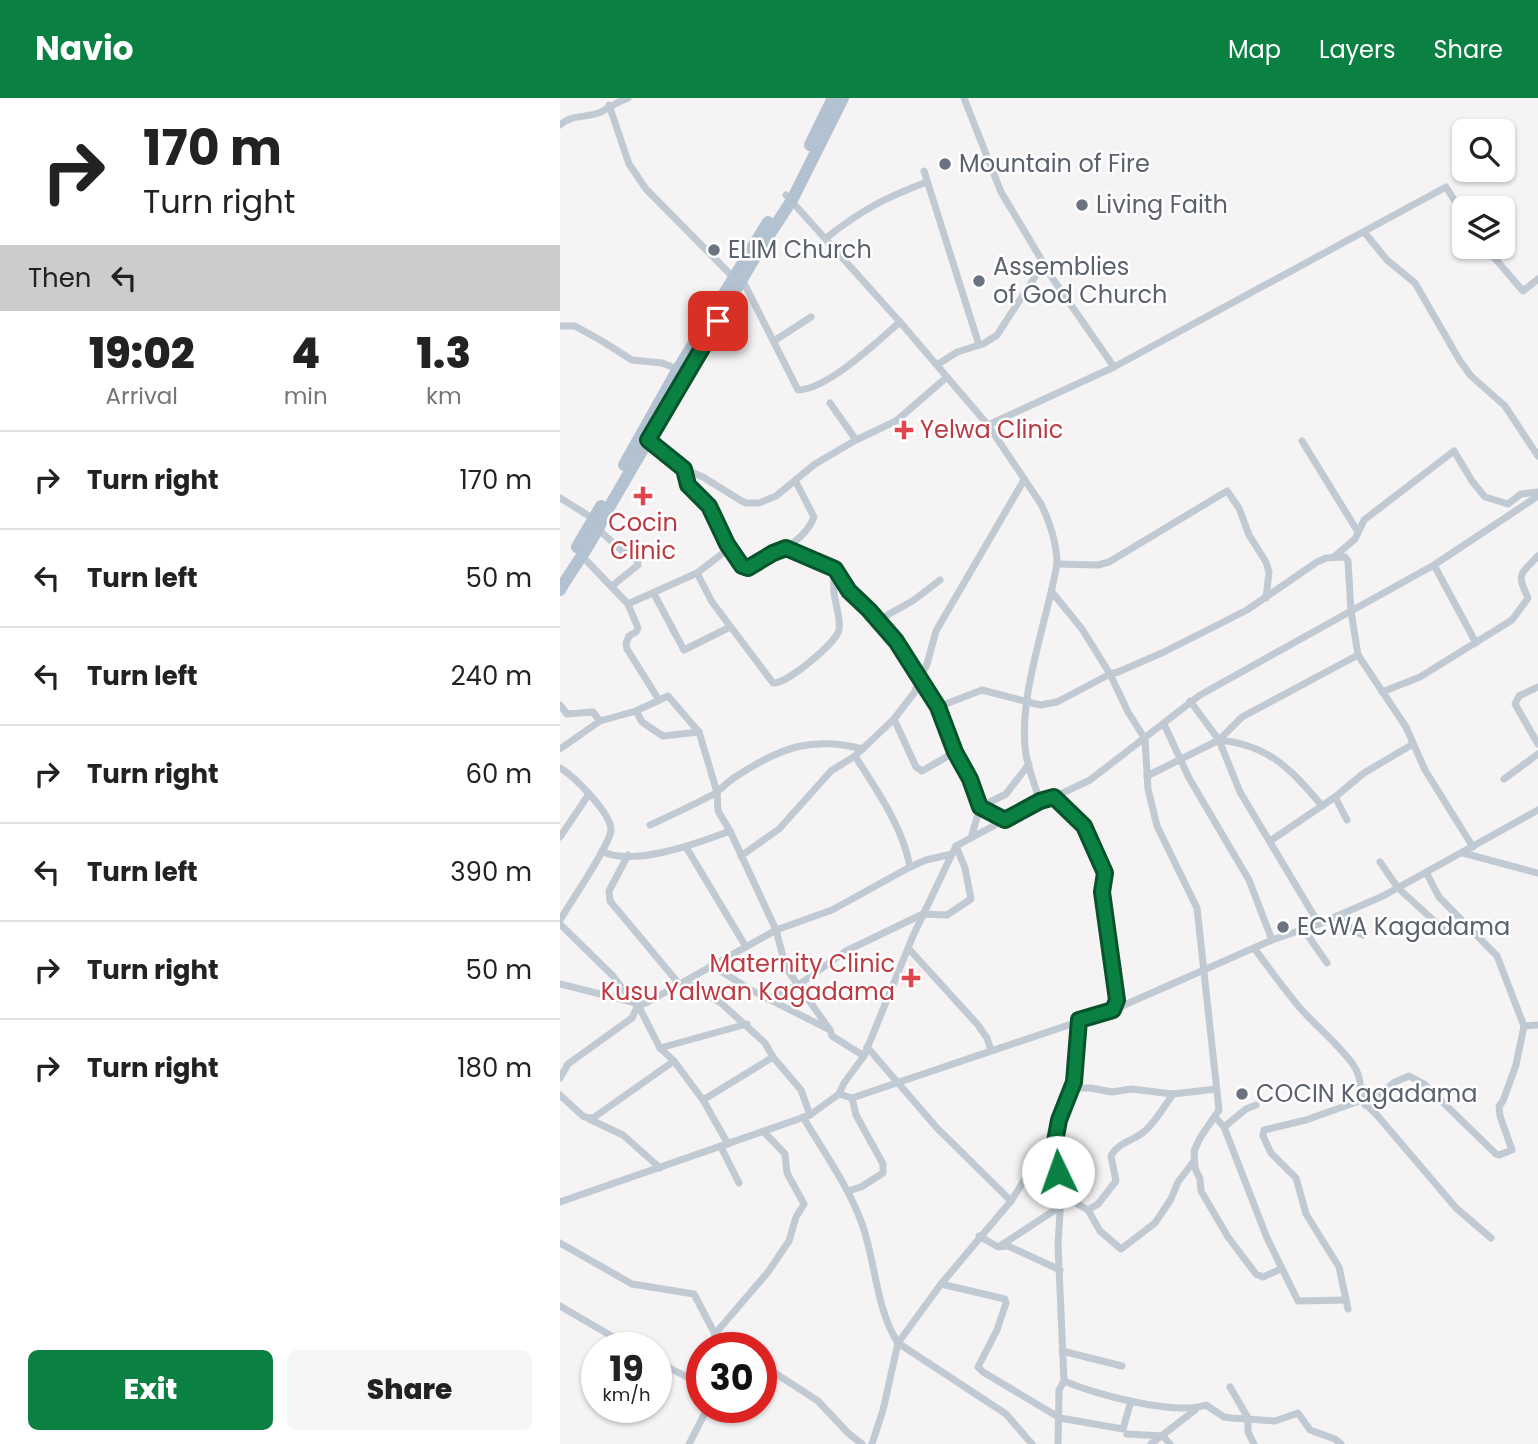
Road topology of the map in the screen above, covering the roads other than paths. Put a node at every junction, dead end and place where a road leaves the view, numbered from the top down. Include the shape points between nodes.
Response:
1 (628, 98) edge
2 (833, 98) edge
3 (843, 98) edge
4 (964, 98) edge
5 (608, 105) junction
6 (560, 125) edge
7 (925, 172) dead end
8 (927, 182) junction
9 (1452, 196) edge
10 (789, 197) junction
11 (1364, 232) junction
12 (825, 238) junction
13 (1495, 259) edge
14 (1044, 263) junction
15 (738, 279) junction
16 (1538, 279) edge
17 (811, 317) dead end
18 (901, 322) junction
19 (560, 326) edge
20 (774, 341) junction
21 (979, 345) junction
22 (937, 365) junction
23 (1114, 367) junction
24 (678, 369) junction
25 (947, 377) junction
26 (830, 403) dead end
27 (988, 425) junction
28 (648, 440) junction
29 (856, 440) junction
30 (1302, 441) dead end
31 (1538, 456) edge
32 (684, 469) junction
33 (1024, 480) junction
34 (796, 482) junction
35 (1538, 494) edge
36 (564, 501) edge
37 (560, 512) edge
38 (596, 524) junction
39 (1358, 532) junction
40 (730, 547) junction
41 (786, 548) junction
42 (581, 554) junction
43 (1538, 556) edge
44 (1334, 557) junction
45 (1057, 564) junction
46 (1434, 565) junction
47 (835, 569) junction
48 (696, 573) junction
49 (560, 576) edge
50 (940, 580) dead end
51 (612, 586) junction
52 (560, 590) edge
53 (1052, 592) junction
54 (654, 594) junction
55 (1266, 598) junction
56 (628, 604) junction
57 (1351, 611) junction
58 (877, 621) junction
59 (730, 627) junction
60 (1476, 643) junction
61 (1358, 655) junction
62 (1110, 674) junction
63 (921, 677) junction
64 (1538, 687) edge
65 (1382, 692) junction
66 (659, 700) junction
67 (1190, 701) junction
68 (1026, 702) junction
69 (560, 705) edge
70 (938, 707) junction
71 (636, 711) junction
72 (894, 719) junction
73 (600, 721) junction
74 (1164, 724) junction
75 (699, 732) junction
76 (1145, 739) junction
77 (1219, 740) junction
78 (1413, 744) junction
79 (1538, 744) edge
80 (560, 749) edge
81 (863, 749) junction
82 (955, 752) junction
83 (1538, 754) edge
84 (855, 756) junction
85 (1180, 759) junction
86 (1029, 764) junction
87 (560, 768) edge
88 (1147, 776) junction
89 (1504, 779) dead end
90 (717, 792) junction
91 (589, 794) junction
92 (1054, 797) junction
93 (1335, 797) junction
94 (1040, 801) junction
95 (1322, 806) junction
96 (980, 807) junction
97 (1538, 810) edge
98 (1005, 820) junction
99 (1347, 820) dead end
100 (650, 825) dead end
101 (730, 831) junction
102 (561, 835) edge
103 (971, 838) junction
104 (1270, 841) junction
105 (686, 847) junction
106 (1473, 848) junction
107 (954, 850) junction
108 (602, 851) junction
109 (1463, 853) junction
110 (628, 855) junction
111 (741, 856) junction
112 (1380, 862) dead end
113 (910, 867) junction
114 (1426, 872) junction
115 (1538, 873) edge
116 (1398, 888) junction
117 (923, 914) junction
118 (1337, 916) junction
119 (560, 922) edge
120 (1319, 924) junction
121 (1442, 928) dead end
122 (776, 930) junction
123 (1304, 930) junction
124 (1363, 935) dead end
125 (1272, 940) junction
126 (746, 947) junction
127 (1254, 948) junction
128 (909, 949) junction
129 (1327, 963) dead end
130 (711, 965) junction
131 (1205, 970) junction
132 (560, 984) edge
133 (683, 984) junction
134 (797, 986) junction
135 (769, 998) junction
136 (635, 1003) junction
137 (1113, 1010) junction
138 (1079, 1020) junction
139 (747, 1024) junction
140 (1538, 1025) edge
141 (1524, 1026) junction
142 (830, 1030) junction
143 (867, 1047) junction
144 (660, 1048) junction
145 (991, 1051) junction
146 (864, 1056) junction
147 (773, 1057) junction
148 (674, 1061) junction
149 (561, 1073) edge
150 (900, 1083) junction
151 (1072, 1088) junction
152 (1216, 1089) junction
153 (839, 1094) junction
154 (1173, 1094) junction
155 (560, 1095) edge
156 (852, 1098) junction
157 (704, 1100) junction
158 (1364, 1102) junction
159 (1256, 1105) dead end
160 (806, 1116) junction
161 (1215, 1117) junction
162 (588, 1119) junction
163 (1224, 1127) junction
164 (764, 1132) junction
165 (724, 1145) junction
166 (1054, 1147) junction
167 (1194, 1161) junction
168 (660, 1168) junction
169 (739, 1183) dead end
170 (848, 1191) junction
171 (1060, 1194) junction
172 (1010, 1201) junction
173 (560, 1202) edge
174 (1058, 1208) junction
175 (1088, 1210) junction
176 (979, 1236) junction
177 (1491, 1238) dead end
178 (560, 1243) edge
179 (998, 1247) junction
180 (1281, 1269) junction
181 (1059, 1270) junction
182 (941, 1284) junction
183 (1346, 1300) junction
184 (560, 1306) edge
185 (1348, 1309) dead end
186 (605, 1332) edge
187 (714, 1332) edge
188 (717, 1332) edge
189 (898, 1343) junction
190 (1062, 1351) junction
191 (1122, 1366) dead end
192 (777, 1374) edge
193 (1063, 1381) junction
194 (1230, 1387) dead end
195 (1131, 1401) junction
196 (1196, 1409) junction
197 (1060, 1418) junction
198 (1248, 1418) junction
199 (700, 1423) edge
200 (1127, 1434) dead end
201 (1163, 1436) junction
202 (689, 1444) edge
203 (862, 1444) edge
204 (872, 1444) edge
205 (1032, 1444) edge
206 (1058, 1444) edge
207 (1151, 1444) edge
208 (1170, 1444) edge
209 (1254, 1444) edge
210 (1341, 1444) edge

1 - 5 street
2 - 10 main road
3 - 10 main road
4 - 14 street via 996,182
5 - 6 street via 601,112 573,117
5 - 15 street via 634,174
7 - 8 street
8 - 12 street via 886,197
8 - 21 street
9 - 11 street via 1446,187
10 - 12 street
10 - 15 main road
11 - 23 street
11 - 31 street via 1415,284 1471,376 1505,406
12 - 18 street
13 - 16 street via 1523,291
14 - 21 street via 997,335
14 - 23 street
15 - 20 street
15 - 24 main road
15 - 28 main road
17 - 20 street
18 - 20 street via 861,356 806,390 798,390
18 - 22 street
19 - 24 street via 575,326 632,360
21 - 22 street
22 - 25 street
23 - 27 street
24 - 38 main road
25 - 27 street
25 - 29 street via 896,421
26 - 29 street
27 - 33 street
28 - 32 street
28 - 38 main road
29 - 34 street via 815,464
30 - 39 street
32 - 34 street via 746,503 776,496
32 - 40 street via 688,485 709,506
33 - 45 street via 1047,516
33 - 63 street via 936,631
34 - 41 street via 814,517 809,528
35 - 39 street via 1521,494 1508,504 1485,496 1454,451 1364,520
35 - 46 street
36 - 37 street
36 - 38 street
38 - 42 main road
38 - 49 main road
38 - 51 street via 638,561
39 - 44 street
40 - 41 street via 745,568
40 - 48 street
41 - 47 street
42 - 51 street
42 - 52 main road
43 - 60 street via 1520,574 1528,598 1512,620
44 - 55 street via 1317,562
44 - 57 street via 1348,561
45 - 53 street
45 - 55 street via 1109,562 1227,491 1266,562
46 - 57 street
46 - 60 street
47 - 58 street
47 - 59 street via 837,636 779,684 773,683
48 - 54 street
48 - 59 street
50 - 58 street
51 - 56 street
53 - 62 street
53 - 68 street
54 - 56 street
54 - 59 street via 684,650
55 - 62 street via 1164,652
56 - 66 street via 638,628 629,636 627,649
57 - 61 street
57 - 67 street
58 - 63 street
60 - 65 street via 1420,677
61 - 65 street
61 - 77 street via 1241,717
62 - 68 street via 1057,702
62 - 76 street
63 - 70 street
63 - 72 street
64 - 79 street via 1519,696 1515,704
65 - 78 street
66 - 71 street
66 - 75 street via 668,696
67 - 74 street
67 - 77 street
68 - 70 street via 982,690
68 - 86 street
69 - 73 street via 568,714 593,712
70 - 82 street
71 - 73 street
71 - 75 street via 642,722 663,736
72 - 81 street
72 - 82 street via 922,771
73 - 80 street
74 - 76 street
74 - 85 street
75 - 90 street
76 - 88 street
76 - 92 street via 1090,780
77 - 85 street
77 - 95 street via 1273,756
77 - 104 street via 1240,792
78 - 93 street via 1364,773
78 - 106 street
81 - 84 street
81 - 90 street via 802,744 737,775
82 - 96 street
83 - 89 street
84 - 111 street via 831,771 779,829
84 - 113 street via 900,833
85 - 88 street
85 - 125 street via 1249,880
86 - 94 street
86 - 96 street via 1006,794
87 - 91 street
88 - 131 street via 1157,826 1197,908
90 - 100 street
90 - 101 street via 719,811
91 - 102 street
91 - 108 street via 611,828
92 - 94 street
92 - 137 street via 1084,826 1105,873 1102,892 1117,995
93 - 95 street
93 - 99 street
94 - 98 street
95 - 104 street
96 - 98 street
96 - 103 street
97 - 106 street
98 - 103 street
101 - 105 street
101 - 111 street
103 - 107 street
104 - 120 street
105 - 110 street
105 - 126 street
106 - 109 street
107 - 113 street
107 - 117 street
107 - 117 street via 965,868 971,900 947,915
108 - 110 street
108 - 119 street
109 - 114 street
109 - 115 street
110 - 133 street via 609,891 610,901
111 - 122 street
112 - 116 street
113 - 122 street via 825,914
114 - 116 street
114 - 141 street via 1439,897 1497,956
116 - 118 street
116 - 121 street
117 - 128 street
117 - 134 street via 846,951
118 - 120 street
118 - 124 street
119 - 136 street
120 - 123 street
122 - 126 street
122 - 134 street via 786,968
123 - 125 street
123 - 129 street
125 - 127 street
126 - 130 street
127 - 131 street
127 - 158 street via 1301,1009 1354,1066
128 - 143 street
128 - 145 street via 978,1025
130 - 133 street
130 - 135 street
131 - 137 street
131 - 152 street
132 - 136 street
133 - 136 street
133 - 139 street via 713,996
134 - 135 street
134 - 142 street
135 - 142 street
136 - 144 street
136 - 149 street via 632,1018
137 - 138 street
138 - 145 street
138 - 151 street
139 - 144 street
139 - 147 street
140 - 141 street
141 - 158 street via 1516,1065 1499,1106 1512,1150 1496,1154 1424,1084 1409,1076
142 - 146 street via 832,1036
143 - 146 street
143 - 150 street
144 - 148 street
145 - 150 street
146 - 153 street
147 - 157 street
147 - 160 street via 801,1090
148 - 157 street
148 - 162 street
150 - 156 street
150 - 172 street via 937,1128
151 - 154 street
151 - 166 street
152 - 154 street
152 - 161 street via 1219,1110
153 - 156 street
153 - 160 street
154 - 175 street via 1144,1132 1114,1150 1116,1181
155 - 162 street
156 - 170 street via 883,1173
157 - 165 street
158 - 177 street via 1456,1208
158 - 183 street via 1264,1130 1263,1136 1271,1153 1296,1178 1306,1214 1339,1267
159 - 163 street
160 - 164 street
160 - 170 street
161 - 163 street
161 - 167 street via 1200,1138
162 - 168 street via 623,1135
163 - 180 street
164 - 165 street
164 - 188 street via 785,1154 788,1173 804,1204 789,1241 768,1272
165 - 168 street
165 - 169 street
166 - 171 street
166 - 172 street
167 - 175 street via 1155,1223 1121,1250 1100,1231
167 - 180 street via 1200,1191 1239,1253 1263,1277
168 - 173 street
170 - 189 street via 862,1222 887,1327
171 - 174 street
171 - 175 street
172 - 176 street
174 - 179 street
174 - 181 street
176 - 179 street
176 - 182 street
178 - 187 street via 632,1284 694,1294
179 - 181 street via 1008,1246
180 - 183 street via 1298,1301
181 - 190 street
182 - 189 street
182 - 197 street via 1005,1299 998,1330 978,1367
183 - 185 street
184 - 186 street
189 - 204 street
189 - 205 street via 1006,1413
190 - 191 street
190 - 193 street
192 - 203 street via 818,1401
193 - 195 street
193 - 197 street
194 - 198 street
195 - 196 street
195 - 197 street via 1124,1429
196 - 198 street via 1206,1405 1224,1417
196 - 201 street
197 - 206 street
198 - 209 street
198 - 210 street via 1275,1421 1298,1413 1310,1430
199 - 202 street
200 - 201 street
201 - 207 street
201 - 208 street

